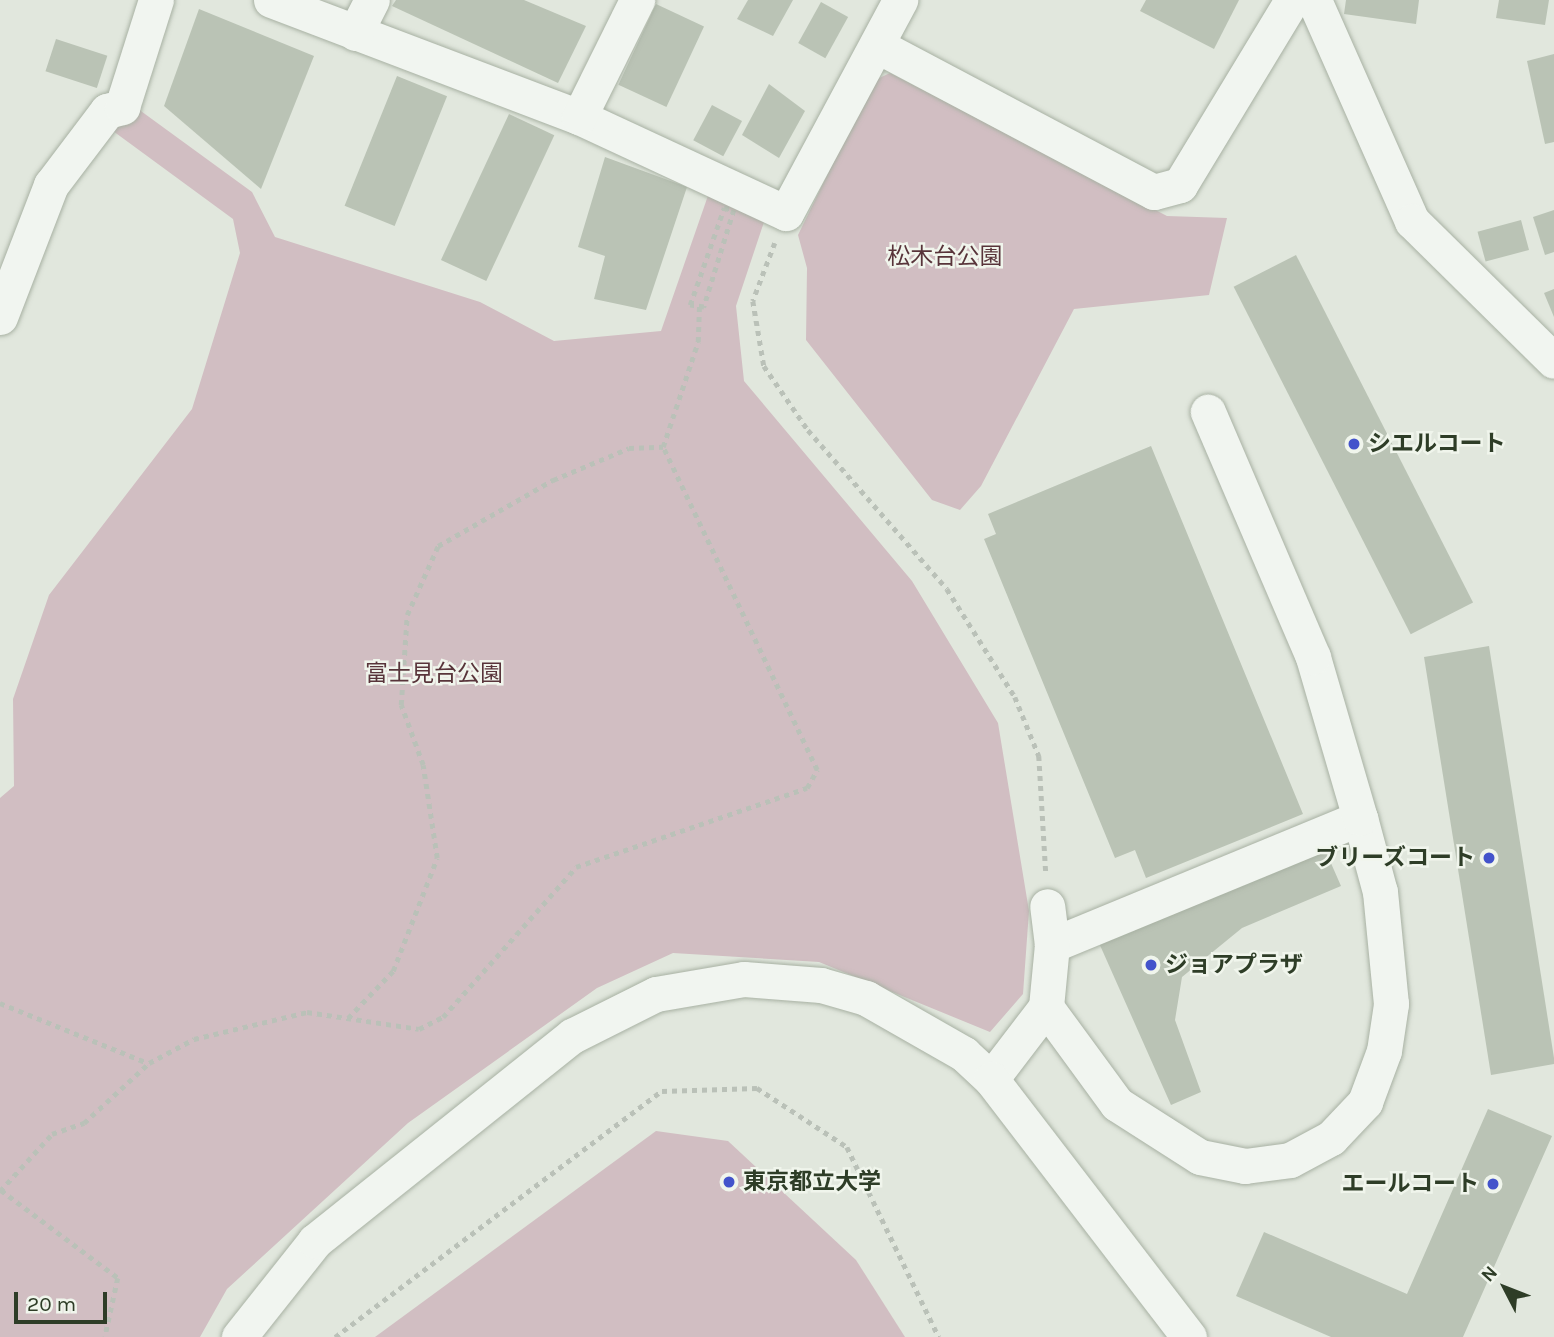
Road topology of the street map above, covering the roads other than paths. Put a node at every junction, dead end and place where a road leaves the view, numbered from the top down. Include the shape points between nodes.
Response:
1 (156, 0) edge
2 (271, 0) edge
3 (372, 0) edge
4 (637, 0) edge
5 (900, 0) edge
6 (1292, 0) edge
7 (1314, 0) edge
8 (355, 33) junction
9 (878, 46) junction
10 (579, 117) junction
11 (0, 317) edge
12 (1552, 354) edge
13 (1208, 412) dead end
14 (1360, 818) junction
15 (1047, 906) road end
16 (1052, 945) junction
17 (1046, 1007) junction
18 (991, 1079) junction
19 (239, 1337) edge
20 (1189, 1337) edge

1 - 11 street via 122,107 107,111 51,185
2 - 8 street
3 - 8 street
4 - 10 street
5 - 9 street
6 - 9 street via 1180,186 1154,192
7 - 12 street via 1412,221
8 - 10 street
9 - 10 street via 786,213
13 - 14 street via 1313,657
14 - 16 street
14 - 17 street via 1380,892 1391,1004 1384,1051 1365,1102 1331,1138 1290,1160 1245,1166 1200,1157 1117,1104
15 - 16 street
16 - 17 street
17 - 18 street
18 - 19 street via 927,1028 841,990 744,979 656,994 572,1036 349,1210 283,1276
18 - 20 street

